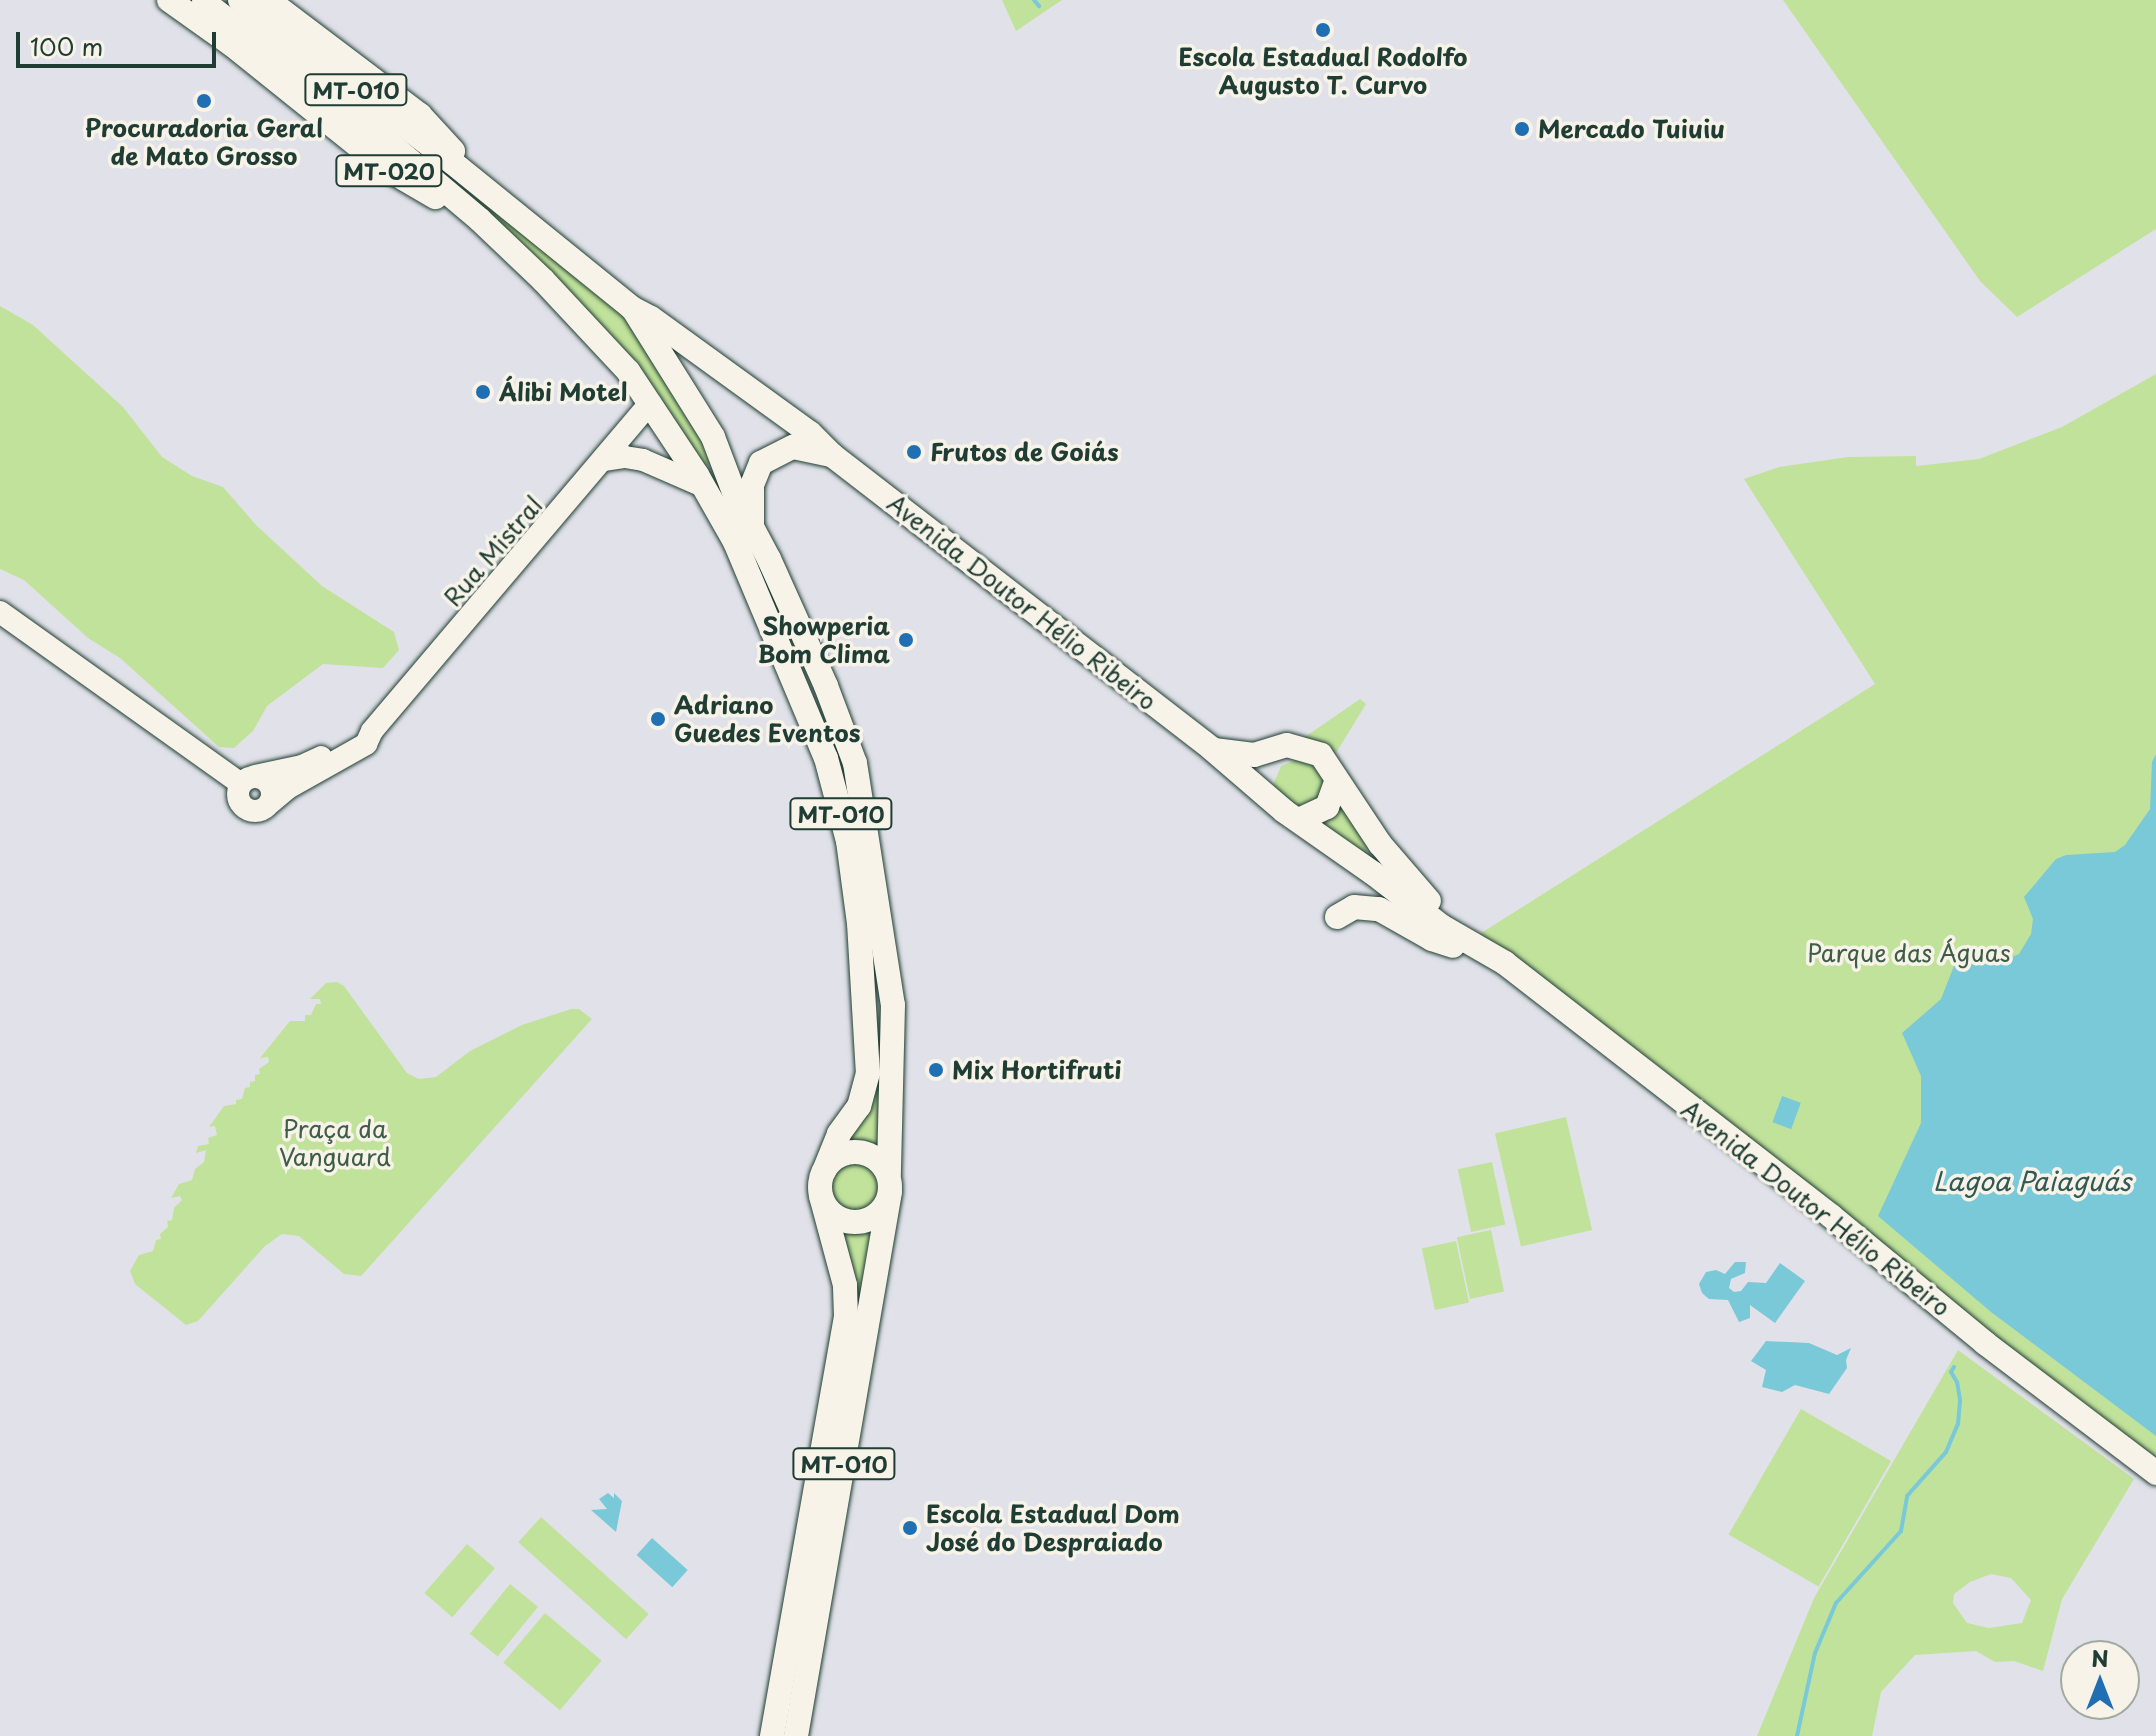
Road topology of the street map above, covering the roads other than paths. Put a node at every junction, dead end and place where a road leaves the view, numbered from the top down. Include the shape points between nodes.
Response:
1 (240, 0) edge
2 (268, 0) edge
3 (186, 4) edge
4 (473, 179) junction
5 (632, 308) junction
6 (650, 403) junction
7 (832, 455) junction
8 (605, 460) junction
9 (703, 486) junction
10 (752, 526) junction
11 (0, 612) edge
12 (363, 740) junction
13 (1212, 749) junction
14 (1270, 753) junction
15 (248, 780) junction
16 (1336, 782) junction
17 (1262, 792) junction
18 (1299, 820) junction
19 (1337, 917) dead end
20 (1475, 943) junction
21 (824, 1171) junction
22 (889, 1183) junction
23 (821, 1196) junction
24 (2156, 1473) edge
25 (772, 1736) edge
26 (796, 1736) edge

1 - 4 main road, MT-010
2 - 4 main road via 420,115
3 - 6 main road, MT-010 via 376,132 480,220 614,353
4 - 5 main road, MT-010
5 - 7 main road, MT-010 via 810,433
5 - 10 main road via 693,400
6 - 8 street, Rua Mistral
6 - 9 main road, MT-010
7 - 10 main road, MT-010 via 793,447 771,455 755,475
7 - 13 main road, Avenida Doutor Hélio Ribeiro
8 - 9 street via 643,460
8 - 12 street, Rua Mistral
9 - 21 main road, MT-010 via 748,569 826,758 848,841 868,1073 861,1102 839,1134
10 - 22 main road, MT-010 via 826,686 855,763 893,1005
11 - 15 street
12 - 15 street via 302,766
12 - 15 street via 260,811 248,809 238,796
13 - 14 main road, Avenida Doutor Hélio Ribeiro via 1240,756
13 - 17 main road, Avenida Doutor Hélio Ribeiro
14 - 16 main road, Avenida Doutor Hélio Ribeiro via 1287,745 1311,751 1329,762
14 - 17 main road
16 - 18 main road via 1327,807
16 - 20 main road, Avenida Doutor Hélio Ribeiro via 1396,866
17 - 18 main road, Avenida Doutor Hélio Ribeiro
18 - 20 main road, Avenida Doutor Hélio Ribeiro via 1441,926
19 - 20 main road via 1365,906 1451,946
20 - 24 main road, Avenida Doutor Hélio Ribeiro
21 - 22 main road via 838,1156 858,1152 877,1158
21 - 23 main road, MT-010
22 - 23 main road via 877,1213 857,1223 834,1216
22 - 26 main road, MT-010
23 - 25 main road, MT-010 via 845,1285 846,1316

